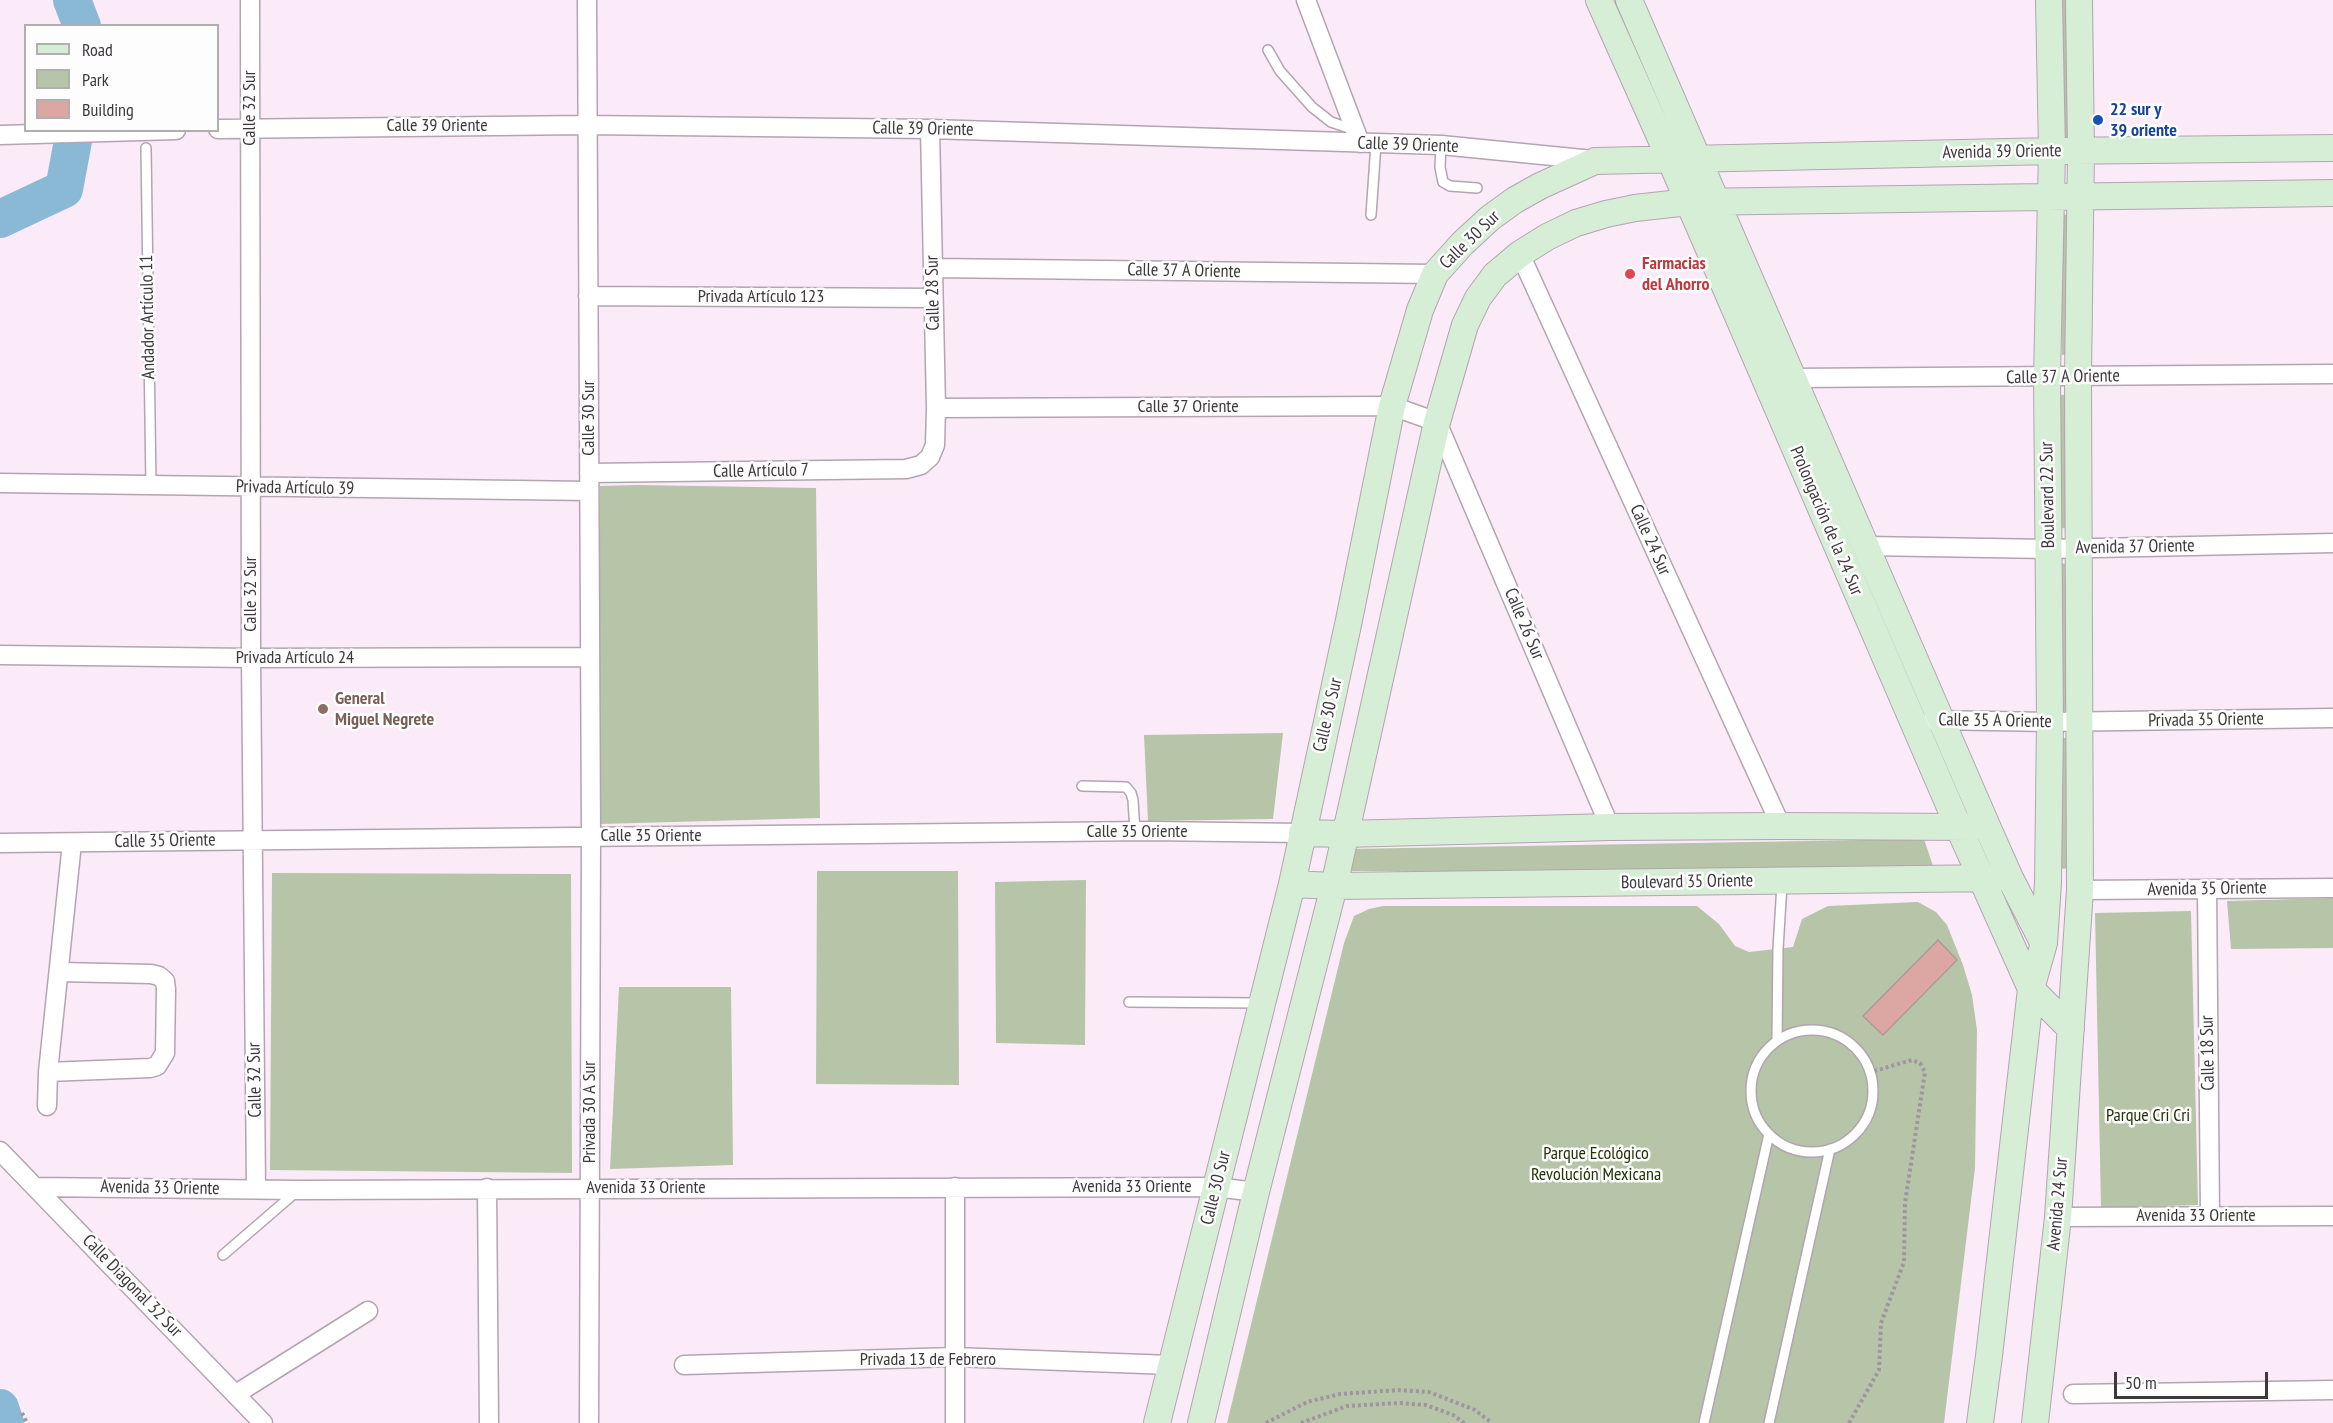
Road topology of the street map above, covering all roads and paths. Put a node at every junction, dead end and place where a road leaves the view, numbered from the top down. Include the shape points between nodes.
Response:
1 (250, 0) edge
2 (586, 0) edge
3 (1306, 0) edge
4 (1599, 0) edge
5 (1629, 0) edge
6 (2049, 0) edge
7 (2079, 0) edge
8 (1268, 50) dead end
9 (587, 125) junction
10 (250, 127) junction
11 (219, 129) edge
12 (930, 129) junction
13 (128, 132) edge
14 (0, 135) edge
15 (1364, 139) junction
16 (1441, 145) junction
17 (146, 148) dead end
18 (2333, 148) edge
19 (2052, 151) junction
20 (2081, 151) junction
21 (1697, 157) junction
22 (1670, 159) junction
23 (1595, 160) junction
24 (1477, 188) dead end
25 (2333, 193) edge
26 (2050, 196) junction
27 (2080, 197) junction
28 (1717, 200) junction
29 (1689, 202) junction
30 (1371, 215) dead end
31 (1520, 254) junction
32 (933, 268) junction
33 (1435, 274) junction
34 (588, 297) junction
35 (933, 298) junction
36 (2333, 374) edge
37 (2047, 377) junction
38 (2078, 377) junction
39 (1793, 378) junction
40 (1392, 406) junction
41 (936, 408) junction
42 (1437, 422) junction
43 (930, 457) joint
44 (589, 482) junction
45 (0, 483) edge
46 (151, 486) junction
47 (251, 488) junction
48 (2333, 543) edge
49 (1865, 546) junction
50 (2049, 549) junction
51 (2078, 549) junction
52 (0, 655) edge
53 (590, 657) junction
54 (251, 658) junction
55 (2333, 718) edge
56 (1912, 720) junction
57 (1941, 720) junction
58 (2050, 722) junction
59 (2079, 722) junction
60 (1082, 786) dead end
61 (1781, 826) junction
62 (1987, 826) junction
63 (1610, 827) junction
64 (1959, 828) junction
65 (1135, 832) junction
66 (1302, 833) junction
67 (1344, 834) junction
68 (591, 836) junction
69 (253, 839) junction
70 (0, 843) edge
71 (72, 843) junction
72 (1980, 878) junction
73 (2010, 878) junction
74 (1782, 881) junction
75 (2048, 883) junction
76 (1292, 884) junction
77 (1334, 886) junction
78 (2333, 888) edge
79 (2207, 889) junction
80 (2080, 890) junction
81 (2044, 943) junction
82 (60, 972) junction
83 (2074, 983) junction
84 (2031, 989) junction
85 (1129, 1002) dead end
86 (1262, 1003) junction
87 (2071, 1029) junction
88 (1777, 1040) junction
89 (48, 1072) junction
90 (1871, 1072) junction
91 (47, 1106) dead end
92 (1768, 1134) junction
93 (1830, 1149) junction
94 (0, 1151) edge
95 (36, 1186) junction
96 (955, 1187) junction
97 (1216, 1187) junction
98 (256, 1188) junction
99 (487, 1188) junction
100 (590, 1188) junction
101 (298, 1190) junction
102 (1256, 1192) junction
103 (2210, 1216) junction
104 (2333, 1216) edge
105 (2058, 1217) junction
106 (223, 1256) dead end
107 (368, 1311) dead end
108 (954, 1357) junction
109 (684, 1365) dead end
110 (1171, 1365) junction
111 (2333, 1390) edge
112 (236, 1394) junction
113 (2073, 1394) dead end
114 (22, 1413) dead end
115 (27, 1423) edge
116 (262, 1423) edge
117 (489, 1423) edge
118 (589, 1423) edge
119 (955, 1423) edge
120 (1156, 1423) edge
121 (1201, 1423) edge
122 (1266, 1423) edge
123 (1301, 1423) edge
124 (1464, 1423) edge
125 (1492, 1423) edge
126 (1704, 1423) edge
127 (1769, 1423) edge
128 (1849, 1423) edge
129 (1980, 1423) edge
130 (2035, 1423) edge

1 - 10 street, Calle 32 Sur
2 - 9 street, Calle 30 Sur
3 - 15 street
4 - 22 main road, Prolongación de la 24 Sur
5 - 21 main road, Prolongación de la 24 Sur
6 - 19 main road, Boulevard 22 Sur
7 - 20 main road, Boulevard 22 Sur
8 - 15 lane via 1280,71 1312,108
9 - 10 street, Calle 39 Oriente
9 - 12 street, Calle 39 Oriente
9 - 34 street, Calle 30 Sur
10 - 11 street, Calle 39 Oriente
10 - 47 street, Calle 32 Sur
12 - 15 street, Calle 39 Oriente
12 - 32 street, Calle 28 Sur
13 - 14 street
15 - 16 street, Calle 39 Oriente
15 - 30 lane
16 - 23 street, Calle 39 Oriente
16 - 24 lane via 1443,182
17 - 46 lane, Andador Artículo 11
18 - 20 main road, Avenida 39 Oriente
19 - 20 main road, Avenida 39 Oriente
19 - 21 main road, Avenida 39 Oriente
19 - 26 main road, Boulevard 22 Sur
20 - 27 main road, Boulevard 22 Sur
21 - 22 main road, Avenida 39 Oriente
21 - 28 main road, Prolongación de la 24 Sur
22 - 23 main road, Calle 30 Sur
22 - 29 main road, Prolongación de la 24 Sur
23 - 33 main road, Calle 30 Sur via 1515,200 1490,218
25 - 27 main road
26 - 27 main road
26 - 28 main road
26 - 37 main road, Boulevard 22 Sur
27 - 38 main road, Boulevard 22 Sur
28 - 29 main road
28 - 39 main road, Prolongación de la 24 Sur
29 - 31 main road via 1635,208 1576,223
29 - 56 main road, Prolongación de la 24 Sur
31 - 42 main road via 1495,275 1478,298 1465,325
31 - 61 street, Calle 24 Sur
32 - 33 street, Calle 37 A Oriente
32 - 35 street, Calle 28 Sur
33 - 40 main road, Calle 30 Sur via 1419,310
34 - 35 street, Privada Artículo 123
34 - 44 street, Calle 30 Sur
35 - 41 street, Calle 28 Sur
36 - 38 street, Calle 37 A Oriente
37 - 38 street, Calle 37 A Oriente
37 - 39 street, Calle 37 A Oriente
37 - 50 main road, Boulevard 22 Sur
38 - 51 main road, Boulevard 22 Sur
39 - 49 main road, Prolongación de la 24 Sur
40 - 41 street, Calle 37 Oriente
40 - 42 street, Calle 37 Oriente
40 - 66 main road, Calle 30 Sur
41 - 43 street, Calle 28 Sur via 935,445
42 - 63 street, Calle 26 Sur
42 - 67 main road
43 - 44 street, Calle Artículo 7 via 921,465 906,469
44 - 47 street, Privada Artículo 39
44 - 53 street, Calle 30 Sur
45 - 46 street, Privada Artículo 39
46 - 47 street, Privada Artículo 39
47 - 54 street, Calle 32 Sur
48 - 51 street, Avenida 37 Oriente
49 - 50 street, Avenida 37 Oriente
49 - 57 main road, Prolongación de la 24 Sur
50 - 51 street, Avenida 37 Oriente
50 - 58 main road, Boulevard 22 Sur
51 - 59 main road, Boulevard 22 Sur
52 - 54 street, Privada Artículo 24
53 - 54 street, Privada Artículo 24
53 - 68 street, Calle 30 Sur
54 - 69 street, Calle 32 Sur
55 - 59 street, Privada 35 Oriente
56 - 57 street, Calle 35 A Oriente
56 - 64 main road, Prolongación de la 24 Sur
57 - 58 street, Calle 35 A Oriente
57 - 62 main road, Prolongación de la 24 Sur
58 - 59 street, Calle 35 A Oriente
58 - 75 main road, Boulevard 22 Sur
59 - 80 main road, Boulevard 22 Sur
60 - 65 lane via 1126,787 1133,800
61 - 63 main road
61 - 64 main road
62 - 64 main road
62 - 73 main road, Prolongación de la 24 Sur
63 - 67 main road
64 - 72 main road, Prolongación de la 24 Sur
65 - 66 street, Calle 35 Oriente
65 - 68 street, Calle 35 Oriente
66 - 67 main road
66 - 76 main road, Calle 30 Sur
67 - 77 main road
68 - 69 street, Calle 35 Oriente
68 - 100 street, Privada 30 A Sur
69 - 71 street, Calle 35 Oriente
69 - 98 street, Calle 32 Sur
70 - 71 street, Calle 35 Oriente
71 - 82 street
72 - 73 main road, Boulevard 35 Oriente
72 - 74 main road, Boulevard 35 Oriente
72 - 84 main road, Prolongación de la 24 Sur
73 - 75 main road, Boulevard 35 Oriente
73 - 81 main road, Prolongación de la 24 Sur
74 - 77 main road, Boulevard 35 Oriente
74 - 88 lane
75 - 80 main road, Boulevard 35 Oriente
75 - 81 main road, Boulevard 22 Sur
76 - 77 main road, Boulevard 35 Oriente
76 - 86 main road, Calle 30 Sur
77 - 102 main road
78 - 79 street, Avenida 35 Oriente
79 - 80 street, Avenida 35 Oriente
79 - 103 street, Calle 18 Sur
80 - 83 main road, Boulevard 22 Sur
81 - 83 main road, Prolongación de la 24 Sur
81 - 84 main road, Boulevard 22 Sur
82 - 89 street
82 - 89 street via 159,976 165,981 166,990 165,1053 157,1066 150,1068
83 - 87 main road, Avenida 24 Sur
84 - 87 main road, Prolongación de la 24 Sur
84 - 129 main road
85 - 86 lane
86 - 97 main road, Calle 30 Sur
87 - 105 main road, Avenida 24 Sur
88 - 90 lane via 1812,1029 1831,1032 1849,1041 1862,1054
88 - 92 lane via 1764,1052 1751,1085 1752,1103
89 - 91 street
90 - 93 lane via 1871,1110 1862,1127
90 - 128 path via 1912,1060 1920,1063 1925,1072 1905,1203 1904,1262 1881,1323 1879,1370
92 - 93 lane via 1798,1150
92 - 126 lane
93 - 127 lane
94 - 95 street, Calle Diagonal 32 Sur
95 - 98 street, Avenida 33 Oriente
95 - 112 street, Calle Diagonal 32 Sur
96 - 97 street, Avenida 33 Oriente
96 - 100 street, Avenida 33 Oriente
96 - 108 street
97 - 102 street, Avenida 33 Oriente
97 - 110 main road, Calle 30 Sur
98 - 101 street, Avenida 33 Oriente
99 - 100 street, Avenida 33 Oriente
99 - 101 street, Avenida 33 Oriente
99 - 117 street
100 - 118 street, Privada 30 A Sur
101 - 106 lane
102 - 121 main road
103 - 104 street, Avenida 33 Oriente
103 - 105 street, Avenida 33 Oriente
105 - 130 main road, Avenida 24 Sur
107 - 112 street
108 - 109 street, Privada 13 de Febrero
108 - 110 street, Privada 13 de Febrero
108 - 119 street
110 - 120 main road, Calle 30 Sur
111 - 113 street
112 - 116 street, Calle Diagonal 32 Sur
114 - 115 path
122 - 125 path via 1306,1402 1340,1394 1398,1389 1429,1392 1475,1410
123 - 124 path via 1347,1406 1400,1403 1426,1405

